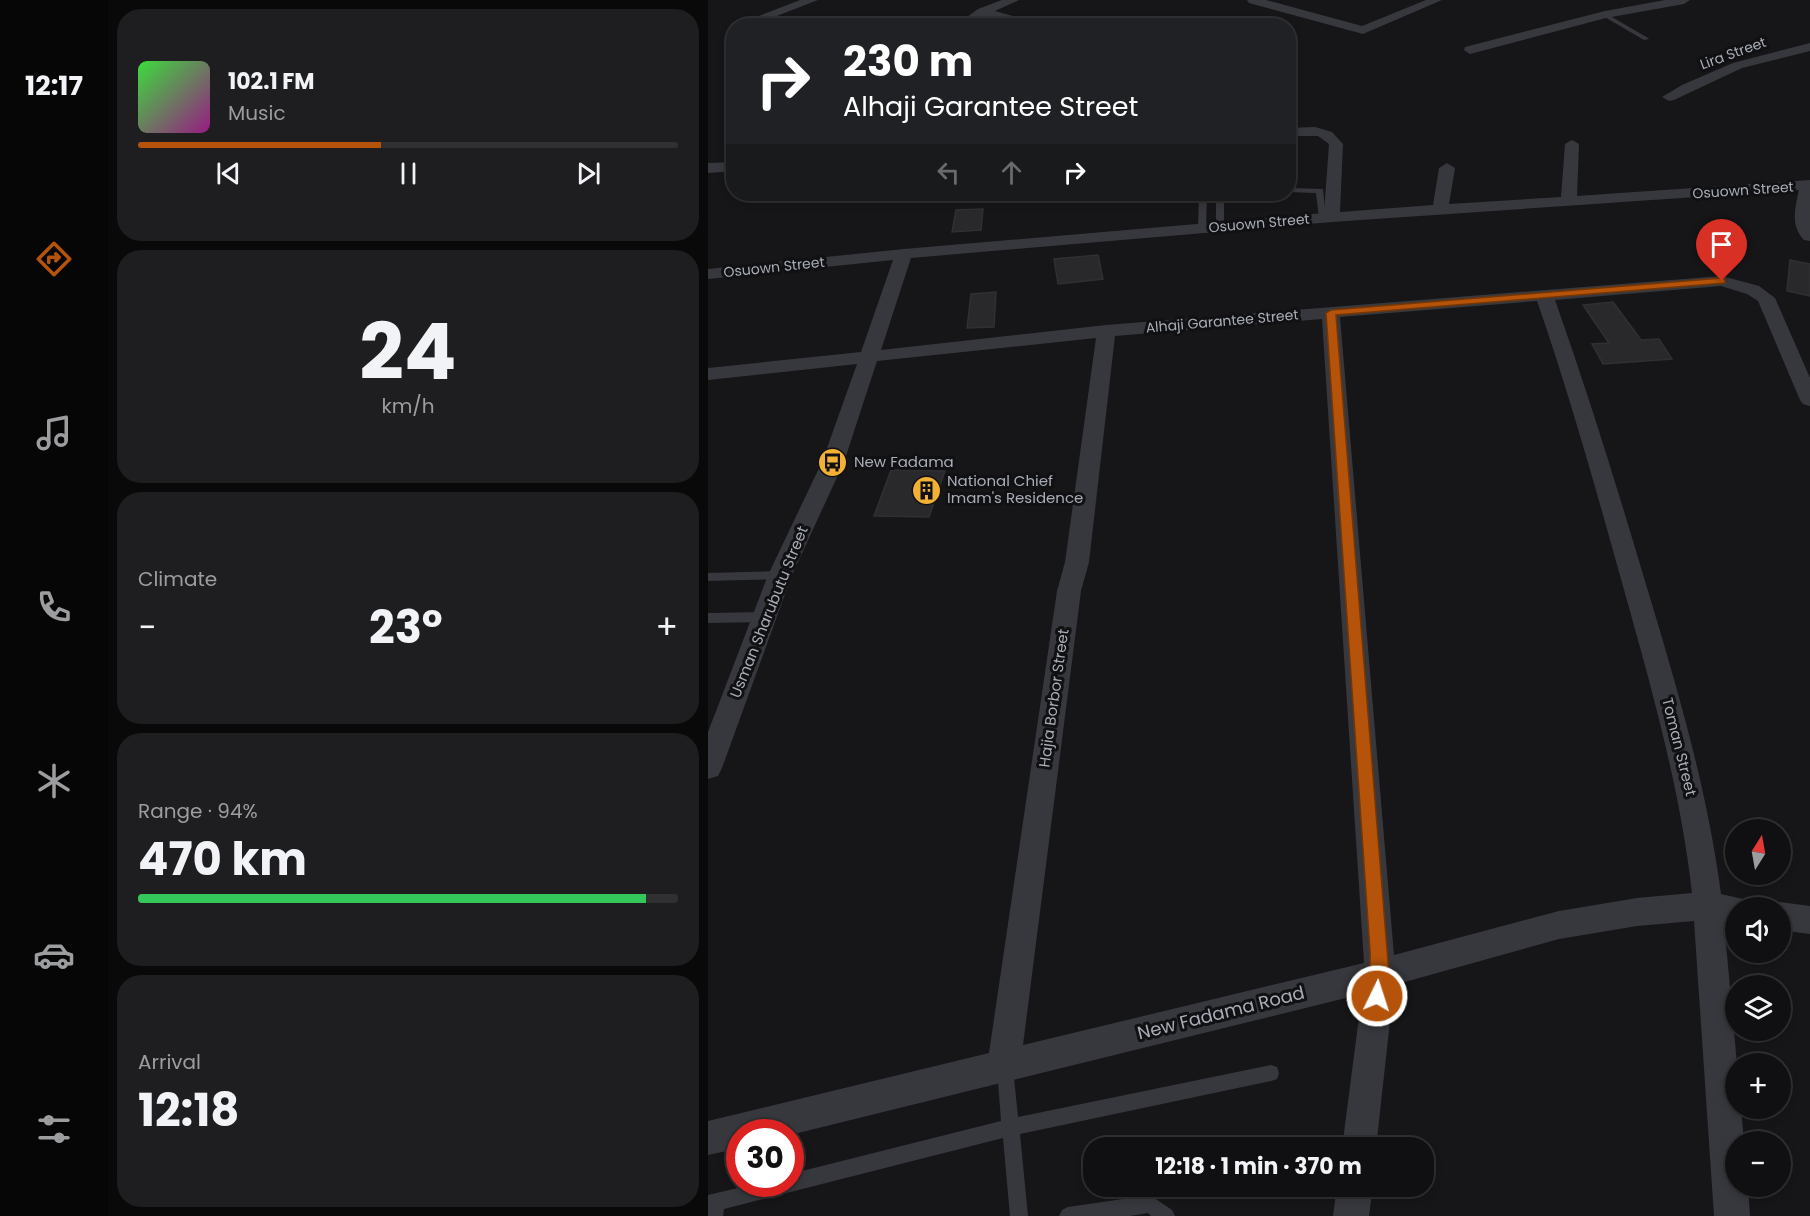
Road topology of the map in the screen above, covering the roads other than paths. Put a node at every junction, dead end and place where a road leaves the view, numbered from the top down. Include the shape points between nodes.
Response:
1 (812, 0) edge
2 (1013, 0) edge
3 (1253, 0) edge
4 (1436, 0) edge
5 (1684, 0) edge
6 (982, 12) junction
7 (1605, 15) junction
8 (765, 16) dead end
9 (973, 18) edge
10 (1008, 18) edge
11 (1646, 39) dead end
12 (1810, 47) edge
13 (1470, 50) dead end
14 (1669, 97) dead end
15 (1296, 132) edge
16 (1572, 144) dead end
17 (726, 167) edge
18 (708, 168) edge
19 (1448, 168) dead end
20 (1809, 185) edge
21 (1296, 190) edge
22 (1569, 200) junction
23 (1203, 201) edge
24 (1220, 201) edge
25 (1440, 209) junction
26 (1328, 218) junction
27 (1220, 227) junction
28 (1202, 228) junction
29 (1810, 237) edge
30 (904, 254) junction
31 (708, 274) edge
32 (1544, 295) junction
33 (1331, 313) junction
34 (1107, 331) junction
35 (871, 355) junction
36 (708, 374) edge
37 (1810, 400) edge
38 (780, 575) junction
39 (708, 577) edge
40 (764, 617) junction
41 (708, 618) edge
42 (708, 768) edge
43 (1722, 908) edge
44 (1791, 917) edge
45 (1810, 920) edge
46 (1380, 974) junction
47 (1004, 1066) junction
48 (1271, 1073) dead end
49 (1011, 1127) junction
50 (1360, 1137) edge
51 (708, 1138) edge
52 (804, 1179) edge
53 (746, 1197) edge
54 (1354, 1197) edge
55 (712, 1208) edge
56 (1019, 1216) edge
57 (1068, 1216) edge
58 (1166, 1216) edge
59 (1351, 1216) edge
60 (1732, 1216) edge

1 - 8 street
2 - 6 street
3 - 4 street via 1363,30
5 - 7 street
6 - 9 street
6 - 10 street
7 - 11 lane
7 - 13 street
12 - 14 street, Lira Street via 1777,52 1717,72
15 - 26 street via 1323,133 1336,144
16 - 22 street
17 - 18 street
19 - 25 street
20 - 22 street, Osuown Street
20 - 29 street via 1803,220 1804,231
21 - 26 lane via 1320,191
22 - 25 street, Osuown Street
23 - 28 lane
24 - 27 lane
25 - 26 street, Osuown Street
26 - 27 street, Osuown Street
27 - 28 street, Osuown Street
28 - 30 street, Osuown Street
30 - 31 street, Osuown Street
30 - 35 street, Usman Sharubutu Street
32 - 33 street, Alhaji Garantee Street
32 - 37 street, Alhaji Garantee Street via 1722,281 1737,284 1766,298
32 - 43 street, Toman Street via 1577,388 1658,665 1701,848
33 - 34 street, Alhaji Garantee Street
33 - 46 street
34 - 35 street, Alhaji Garantee Street
34 - 47 street, Hajia Borbor Street
35 - 36 street, Alhaji Garantee Street
35 - 38 street, Usman Sharubutu Street via 833,462
38 - 39 lane
38 - 40 street, Usman Sharubutu Street
40 - 41 lane
40 - 42 street, Usman Sharubutu Street
43 - 46 street, New Fadama Road via 1637,912 1559,926
43 - 60 street, Toman Street
44 - 45 street
46 - 47 street, New Fadama Road
46 - 50 street
47 - 49 lane
47 - 51 street, New Fadama Road
48 - 49 lane
49 - 52 lane
49 - 56 lane
53 - 55 lane
54 - 59 street
57 - 58 lane via 1150,1204

